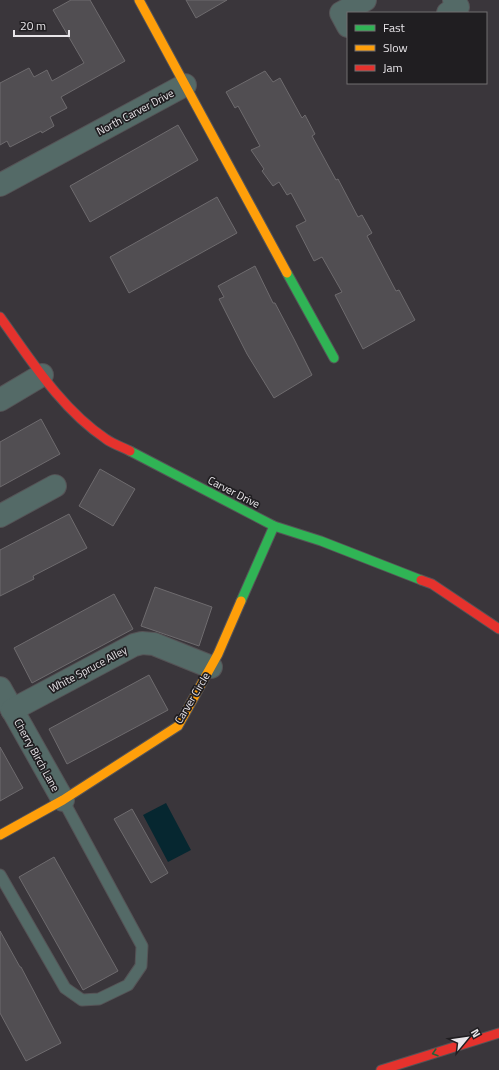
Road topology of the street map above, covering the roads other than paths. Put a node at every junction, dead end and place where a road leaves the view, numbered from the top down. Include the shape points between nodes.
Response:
1 (139, 0) edge
2 (365, 0) edge
3 (454, 0) edge
4 (450, 12) edge
5 (347, 24) edge
6 (185, 85) junction
7 (0, 185) edge
8 (0, 317) edge
9 (334, 358) dead end
10 (42, 375) junction
11 (0, 400) edge
12 (55, 486) dead end
13 (0, 516) edge
14 (274, 526) junction
15 (499, 629) edge
16 (211, 667) junction
17 (0, 688) edge
18 (12, 710) junction
19 (63, 800) junction
20 (0, 835) edge
21 (0, 874) edge
22 (499, 1033) edge
23 (381, 1070) edge

1 - 6 main road, North Carver Drive
2 - 5 street via 341,13
3 - 4 street via 458,7
6 - 7 street, North Carver Drive
6 - 9 main road
8 - 10 main road, Carver Drive
10 - 11 street
10 - 14 main road, Carver Drive via 76,415 106,439
12 - 13 street
14 - 15 main road, Carver Drive via 321,541 432,584
14 - 16 main road, Carver Circle
16 - 18 street, White Spruce Alley via 154,644 142,643
16 - 19 main road, Carver Circle via 178,726
17 - 18 street, Cherry Birch Lane
18 - 19 street, Cherry Birch Lane
19 - 20 main road, Carver Circle
19 - 21 lane via 142,946 142,966 128,985 99,999 82,1000 65,988
22 -> 23 main road

